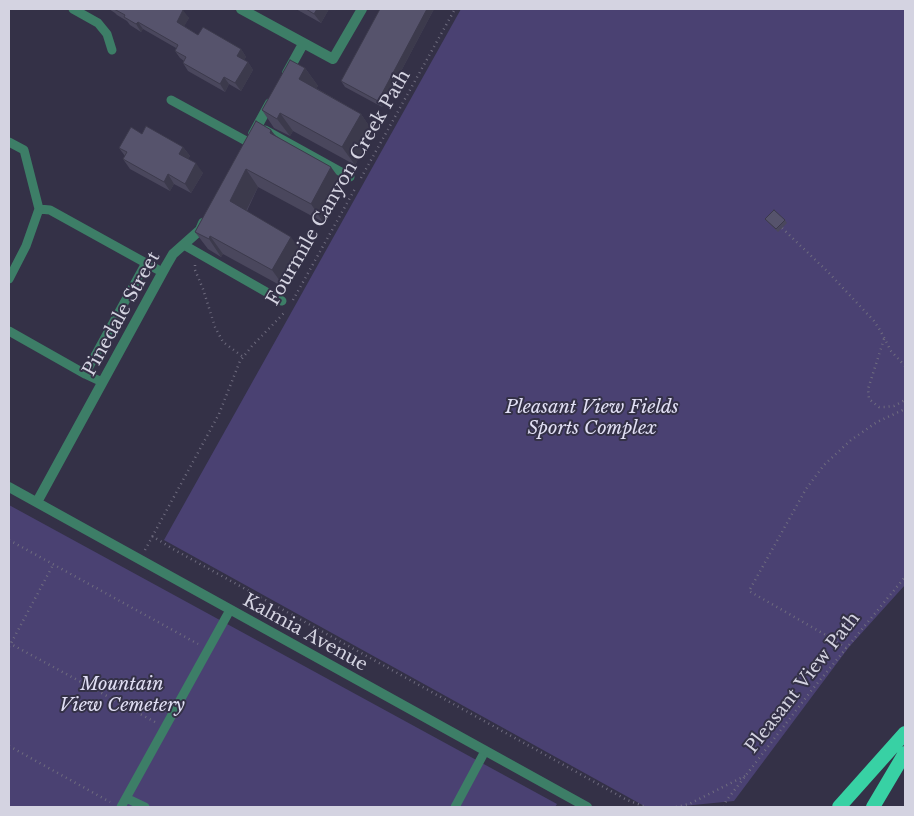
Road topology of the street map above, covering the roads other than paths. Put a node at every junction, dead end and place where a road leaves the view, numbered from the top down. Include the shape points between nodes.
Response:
1 (74, 9) edge
2 (362, 9) edge
3 (248, 10) edge
4 (303, 44) junction
5 (112, 50) dead end
6 (171, 100) dead end
7 (258, 126) junction
8 (9, 142) edge
9 (246, 147) joint
10 (350, 177) dead end
11 (39, 209) junction
12 (210, 212) edge
13 (184, 245) junction
14 (146, 263) junction
15 (162, 272) junction
16 (9, 279) edge
17 (282, 301) dead end
18 (9, 331) edge
19 (85, 374) junction
20 (102, 382) junction
21 (9, 487) edge
22 (36, 502) junction
23 (230, 610) junction
24 (905, 733) edge
25 (485, 751) junction
26 (905, 753) edge
27 (126, 798) junction
28 (121, 807) edge
29 (145, 807) edge
30 (455, 807) edge
31 (587, 807) edge
32 (839, 807) edge
33 (873, 807) edge

1 - 5 lane via 98,23 107,34
2 - 4 street via 333,60
3 - 4 street
4 - 7 street
6 - 9 lane
7 - 9 street
7 - 10 lane
8 - 11 lane via 24,150
11 - 14 lane via 50,210
11 - 16 lane via 26,246
12 - 13 street, Pinedale Street via 200,230
13 - 15 street, Pinedale Street via 173,254
13 - 17 lane
14 - 15 lane
14 - 19 lane
15 - 20 street, Pinedale Street
18 - 19 lane
19 - 20 lane
20 - 22 street, Pinedale Street
21 - 22 street, Kalmia Avenue
22 - 23 street, Kalmia Avenue
23 - 25 street, Kalmia Avenue
23 - 27 lane
24 - 32 highway
25 - 30 lane
25 - 31 street, Kalmia Avenue
26 - 33 highway
27 - 28 lane
27 - 29 lane

